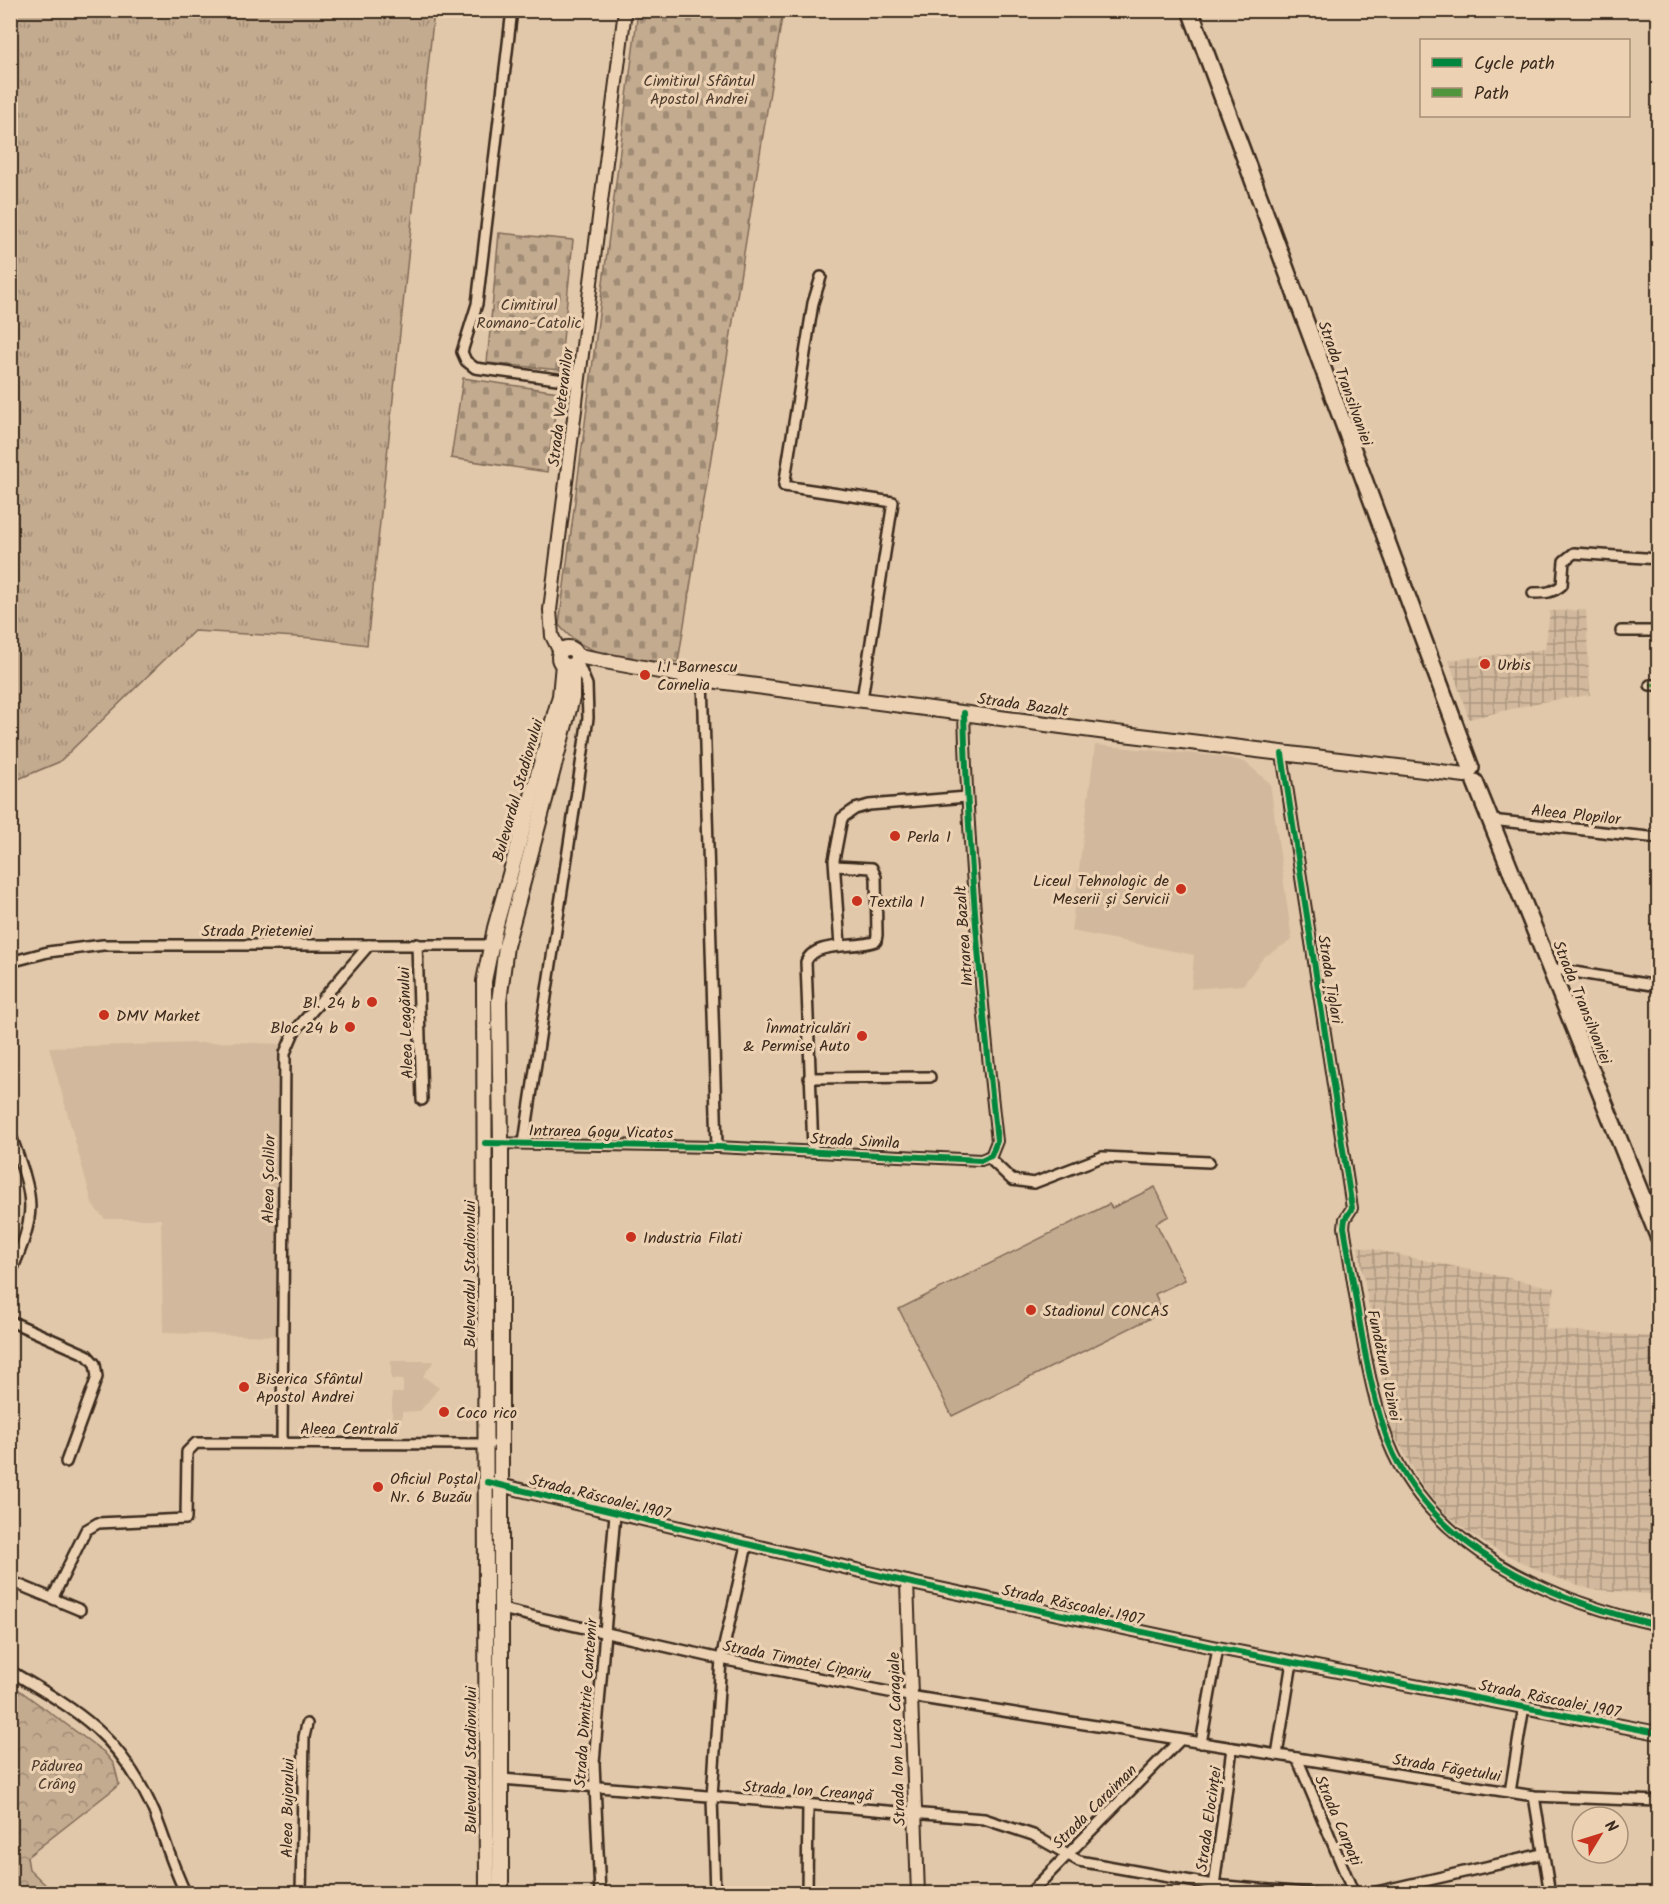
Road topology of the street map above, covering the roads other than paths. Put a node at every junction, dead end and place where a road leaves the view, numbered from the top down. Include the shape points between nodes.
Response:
1 (512, 10) edge
2 (625, 10) edge
3 (1190, 10) edge
4 (821, 277) dead end
5 (579, 382) junction
6 (1659, 559) edge
7 (1533, 593) dead end
8 (1621, 631) dead end
9 (1659, 631) edge
10 (569, 658) junction
11 (704, 679) junction
12 (862, 699) junction
13 (964, 713) junction
14 (1282, 754) junction
15 (1470, 775) junction
16 (967, 797) junction
17 (1491, 820) junction
18 (1659, 838) edge
19 (835, 866) junction
20 (417, 944) junction
21 (369, 945) junction
22 (491, 945) junction
23 (506, 946) junction
24 (840, 946) junction
25 (10, 962) edge
26 (1550, 968) junction
27 (1659, 986) edge
28 (930, 1077) dead end
29 (809, 1078) junction
30 (422, 1101) dead end
31 (10, 1133) edge
32 (485, 1143) junction
33 (501, 1143) junction
34 (524, 1143) junction
35 (717, 1147) junction
36 (813, 1151) junction
37 (989, 1156) junction
38 (1209, 1162) dead end
39 (1352, 1209) joint
40 (1659, 1236) edge
41 (10, 1275) edge
42 (10, 1321) edge
43 (282, 1443) junction
44 (486, 1444) junction
45 (501, 1444) junction
46 (66, 1462) dead end
47 (487, 1482) junction
48 (501, 1485) junction
49 (615, 1514) junction
50 (747, 1545) junction
51 (10, 1581) edge
52 (907, 1582) junction
53 (53, 1597) junction
54 (501, 1609) junction
55 (80, 1610) dead end
56 (1659, 1625) edge
57 (604, 1633) junction
58 (1218, 1648) junction
59 (721, 1659) junction
60 (1292, 1662) junction
61 (10, 1671) edge
62 (909, 1696) junction
63 (1524, 1706) junction
64 (307, 1724) dead end
65 (1659, 1733) edge
66 (1180, 1740) junction
67 (1201, 1743) junction
68 (1232, 1748) junction
69 (1277, 1755) junction
70 (1297, 1758) junction
71 (502, 1779) junction
72 (594, 1787) junction
73 (1510, 1792) junction
74 (1534, 1796) junction
75 (712, 1797) junction
76 (1659, 1801) edge
77 (808, 1805) junction
78 (916, 1813) junction
79 (1542, 1854) junction
80 (1067, 1855) junction
81 (1214, 1889) edge
82 (186, 1893) edge
83 (301, 1893) edge
84 (487, 1893) edge
85 (501, 1893) edge
86 (600, 1893) edge
87 (715, 1893) edge
88 (807, 1893) edge
89 (918, 1893) edge
90 (1029, 1893) edge
91 (1317, 1893) edge
92 (1354, 1893) edge
93 (1368, 1893) edge
94 (1550, 1893) edge

1 - 5 street via 477,304 462,352 475,368
2 - 5 street, Strada Veteranilor
3 - 15 main road, Strada Transilvaniei
4 - 12 street via 813,303 784,486 893,502
5 - 10 street, Strada Veteranilor via 550,610 550,628
6 - 7 street via 1574,554 1564,561 1562,585 1558,589
8 - 9 street
10 - 11 main road, Strada Bazalt
10 - 22 main road, Bulevardul Stadionului
10 - 23 main road, Bulevardul Stadionului via 572,698
10 - 34 street, Intrarea Gogu Vicatos via 587,685 588,718
11 - 12 main road, Strada Bazalt
11 - 35 street
12 - 13 main road, Strada Bazalt
13 - 14 main road, Strada Bazalt
13 - 16 street, Intrarea Bazalt
14 - 15 main road, Strada Bazalt
14 - 39 street, Strada Țiglari
15 - 17 main road, Strada Transilvaniei
16 - 19 street via 855,809 842,818
16 - 37 street, Intrarea Bazalt via 982,1005 997,1141
17 - 18 street, Aleea Plopilor
17 - 26 main road, Strada Transilvaniei
19 - 24 street
19 - 24 street, Strada Simila via 872,868 876,877 876,941
20 - 21 street, Strada Prieteniei
20 - 22 street, Strada Prieteniei
20 - 30 street, Aleea Leagănului
21 - 25 street, Strada Prieteniei via 103,945 48,952
21 - 43 street, Aleea Școlilor via 294,1032 285,1053
22 - 23 street, Strada Prieteniei
22 - 32 main road, Bulevardul Stadionului via 483,1001
23 - 33 main road, Bulevardul Stadionului via 499,1002
24 - 29 street, Strada Simila via 815,951 806,962
26 - 27 street
26 - 40 main road, Strada Transilvaniei
28 - 29 street
29 - 36 street, Strada Simila
31 - 41 street via 32,1205 22,1247
32 - 33 street, Intrarea Gogu Vicatos
32 - 44 main road, Bulevardul Stadionului
33 - 34 street, Intrarea Gogu Vicatos
33 - 45 main road, Bulevardul Stadionului
34 - 35 street, Intrarea Gogu Vicatos
35 - 36 street, Strada Simila
36 - 37 street, Strada Simila via 981,1160
37 - 38 street via 1012,1180 1034,1183 1102,1157
39 - 56 street, Fundătura Uzinei via 1344,1227 1376,1398 1398,1462 1424,1502 1477,1552 1538,1585 1616,1616
42 - 46 street via 87,1355 95,1364 97,1377
43 - 44 street, Aleea Centrală
43 - 53 street, Aleea Centrală via 196,1443 187,1452 186,1520 98,1523 86,1530
44 - 45 street, Aleea Centrală
44 - 47 main road, Bulevardul Stadionului
45 - 48 main road, Bulevardul Stadionului
47 - 48 street, Strada Răscoalei 1907
47 - 84 main road, Bulevardul Stadionului
48 - 49 street, Strada Răscoalei 1907
48 - 54 main road, Bulevardul Stadionului
49 - 50 street, Strada Răscoalei 1907
49 - 57 street, Strada Dimitrie Cantemir
50 - 52 street, Strada Răscoalei 1907
50 - 59 street
51 - 53 street
52 - 58 street, Strada Răscoalei 1907
52 - 62 street, Strada Ion Luca Caragiale
53 - 55 street
54 - 57 street, Strada Timotei Cipariu
54 - 71 main road, Bulevardul Stadionului
57 - 59 street, Strada Timotei Cipariu
57 - 72 street, Strada Dimitrie Cantemir
58 - 60 street, Strada Răscoalei 1907
58 - 67 street
59 - 62 street, Strada Timotei Cipariu
59 - 75 street
60 - 63 street, Strada Răscoalei 1907
60 - 69 street
61 - 82 street via 70,1706 110,1740 142,1787
62 - 66 street, Strada Timotei Cipariu
62 - 78 street, Strada Ion Luca Caragiale
63 - 65 street, Strada Răscoalei 1907
63 - 73 street
64 - 83 street, Aleea Bujorului
66 - 67 street, Strada Timotei Cipariu
66 - 80 street, Strada Caraiman
67 - 68 street, Strada Timotei Cipariu
68 - 69 street, Strada Făgetului
68 - 81 street, Strada Elocinței
69 - 70 street, Strada Făgetului
70 - 73 street, Strada Făgetului
70 - 92 street, Strada Carpați
71 - 72 street, Strada Ion Creangă
71 - 85 main road, Bulevardul Stadionului
72 - 75 street, Strada Ion Creangă
72 - 86 street, Strada Dimitrie Cantemir
73 - 74 street, Strada Făgetului
74 - 76 street, Strada Făgetului
74 - 79 street
75 - 77 street, Strada Ion Creangă
75 - 87 street
77 - 78 street, Strada Ion Creangă
77 - 88 street
78 - 80 street, Strada Ion Creangă via 1002,1823
78 - 89 street, Strada Ion Luca Caragiale
79 - 93 street
79 - 94 street
80 - 81 street, Strada Ion Creangă via 1079,1861
80 - 90 street, Strada Caraiman
81 - 91 street, Strada Ion Creangă

